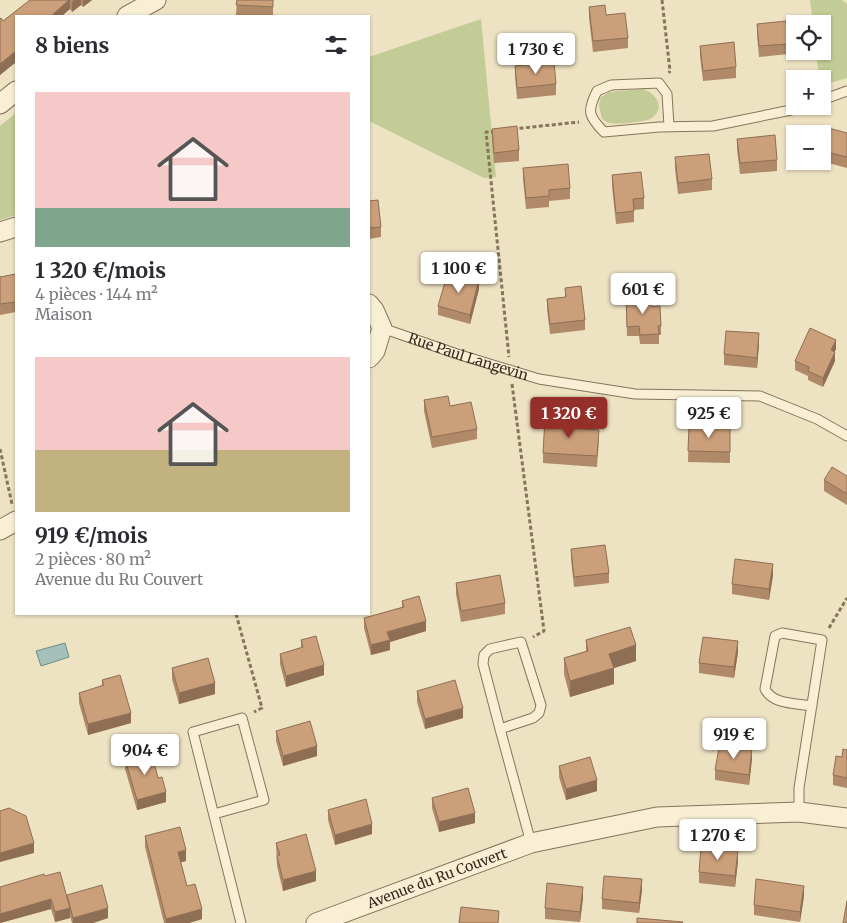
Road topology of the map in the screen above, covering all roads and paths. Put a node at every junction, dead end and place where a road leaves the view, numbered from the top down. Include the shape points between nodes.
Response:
1 (156, 0) edge
2 (662, 0) edge
3 (129, 15) edge
4 (660, 83) junction
5 (847, 91) edge
6 (15, 92) edge
7 (831, 97) edge
8 (0, 104) edge
9 (786, 111) edge
10 (592, 121) junction
11 (669, 126) junction
12 (506, 130) edge
13 (496, 131) edge
14 (15, 227) edge
15 (0, 232) edge
16 (370, 305) edge
17 (382, 328) junction
18 (370, 357) edge
19 (510, 366) junction
20 (847, 436) edge
21 (0, 448) edge
22 (11, 524) edge
23 (847, 598) edge
24 (236, 615) edge
25 (822, 640) junction
26 (521, 642) junction
27 (812, 706) junction
28 (242, 718) junction
29 (500, 729) junction
30 (799, 812) junction
31 (214, 814) junction
32 (847, 818) edge
33 (531, 844) junction
34 (241, 923) edge
35 (316, 923) edge

1 - 3 street
2 - 4 path via 670,71
4 - 10 lane via 611,84 596,91 589,112
4 - 11 lane via 667,94
5 - 7 lane
6 - 8 street
9 - 11 lane via 713,126
10 - 11 lane via 604,132
10 - 12 path
13 - 19 path via 486,132
14 - 15 street
16 - 17 street
17 - 18 street
17 - 19 lane, Rue Paul Langevin
19 - 20 lane, Rue Paul Langevin via 539,379 635,394 760,396 817,419
19 - 26 path via 544,631
21 - 22 path
23 - 25 path
24 - 28 path via 262,708
25 - 27 lane
25 - 27 lane via 782,633 775,636 767,679 768,696
26 - 29 lane via 490,649 484,655 483,664
26 - 29 lane via 541,705 533,718
27 - 30 lane via 799,788
28 - 31 lane via 193,732
28 - 31 lane via 264,800
29 - 33 lane
30 - 32 street, Avenue du Ru Couvert
30 - 33 street, Avenue du Ru Couvert via 657,817
31 - 34 lane
33 - 35 street, Avenue du Ru Couvert

